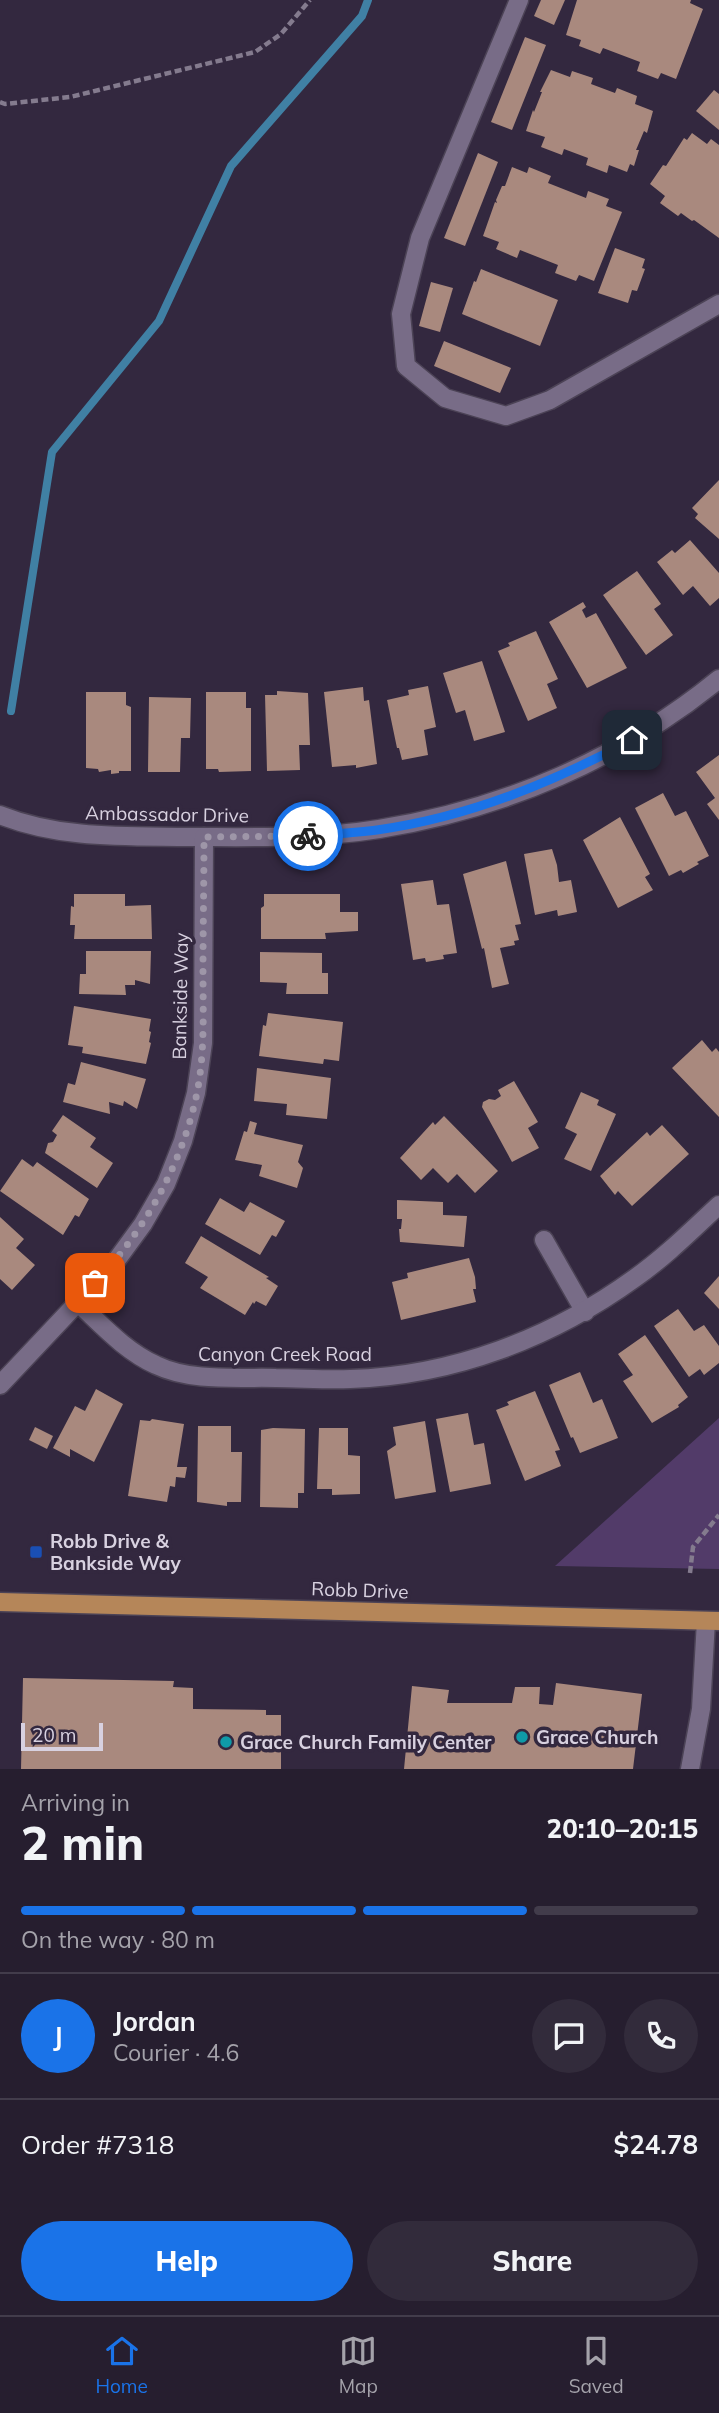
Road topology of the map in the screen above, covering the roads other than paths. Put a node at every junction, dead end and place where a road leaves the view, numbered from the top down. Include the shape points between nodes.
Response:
1 (519, 0) edge
2 (719, 304) edge
3 (719, 679) edge
4 (0, 815) edge
5 (204, 837) junction
6 (719, 1205) edge
7 (544, 1240) dead end
8 (78, 1302) junction
9 (585, 1311) junction
10 (0, 1385) edge
11 (0, 1602) edge
12 (713, 1621) edge
13 (690, 1769) edge

1 - 2 street via 420,238 401,314 406,366 445,398 506,416 550,400
3 - 5 street, Ambassador Drive via 632,740 574,771 444,817 377,830
4 - 5 street, Ambassador Drive via 40,828 92,836
5 - 8 street, Bankside Way via 203,1043 197,1093 166,1184 144,1224
6 - 9 street, Canyon Creek Road via 637,1277
7 - 9 street
8 - 9 street, Canyon Creek Road via 133,1353 186,1374 351,1379 412,1373 473,1359 529,1340
8 - 10 street, Bankside Way
11 - 12 main road, Robb Drive
12 - 13 street

